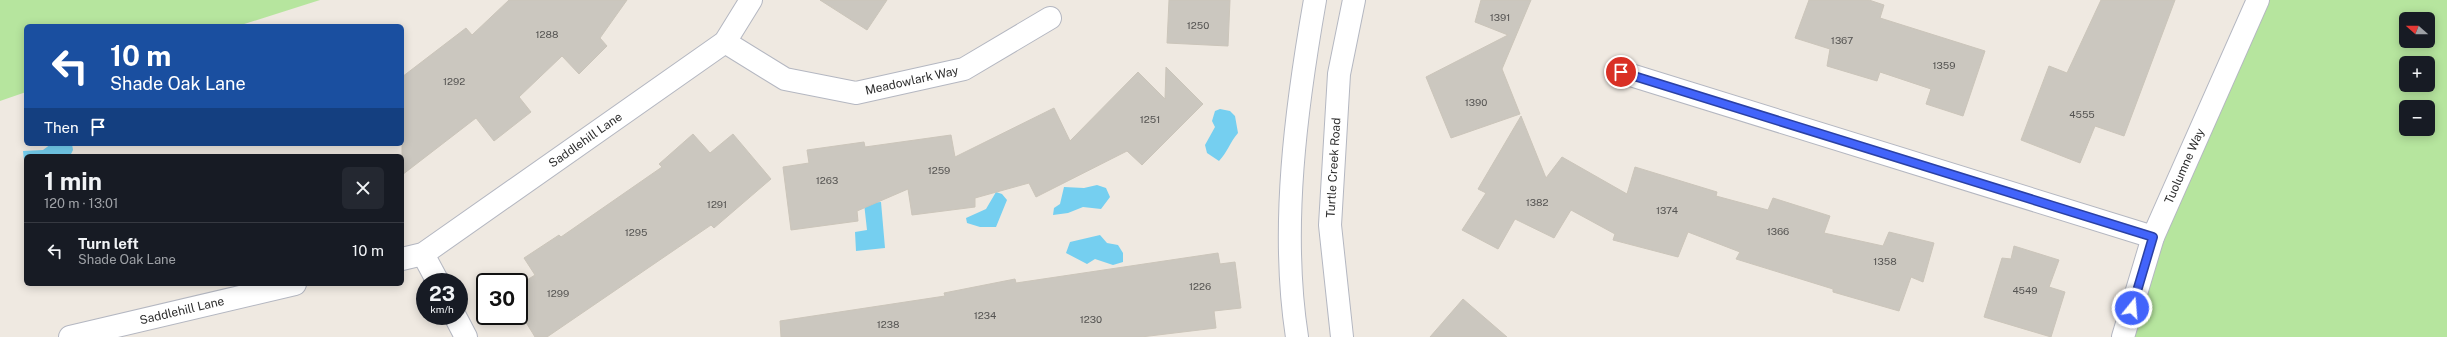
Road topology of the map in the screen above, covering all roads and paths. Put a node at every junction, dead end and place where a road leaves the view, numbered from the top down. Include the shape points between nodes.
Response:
1 (751, 0) edge
2 (1314, 0) edge
3 (1354, 0) edge
4 (2258, 0) edge
5 (1050, 18) dead end
6 (725, 42) junction
7 (1621, 72) dead end
8 (2153, 237) junction
9 (423, 254) junction
10 (404, 259) edge
11 (433, 273) edge
12 (287, 286) edge
13 (460, 325) edge
14 (70, 337) edge
15 (466, 337) edge
16 (1297, 337) edge
17 (1342, 337) edge
18 (2123, 337) edge

1 - 6 street, Saddlehill Lane
2 - 16 street via 1304,62 1292,186 1291,298
3 - 17 street, Turtle Creek Road via 1339,74 1330,225
4 - 8 street, Tuolumne Way
5 - 6 street, Meadowlark Way via 964,69 856,93 785,79
6 - 9 street, Saddlehill Lane
7 - 8 street
8 - 18 street, Tuolumne Way
9 - 10 street, Saddlehill Lane
9 - 11 street
12 - 14 street, Saddlehill Lane
13 - 15 street

